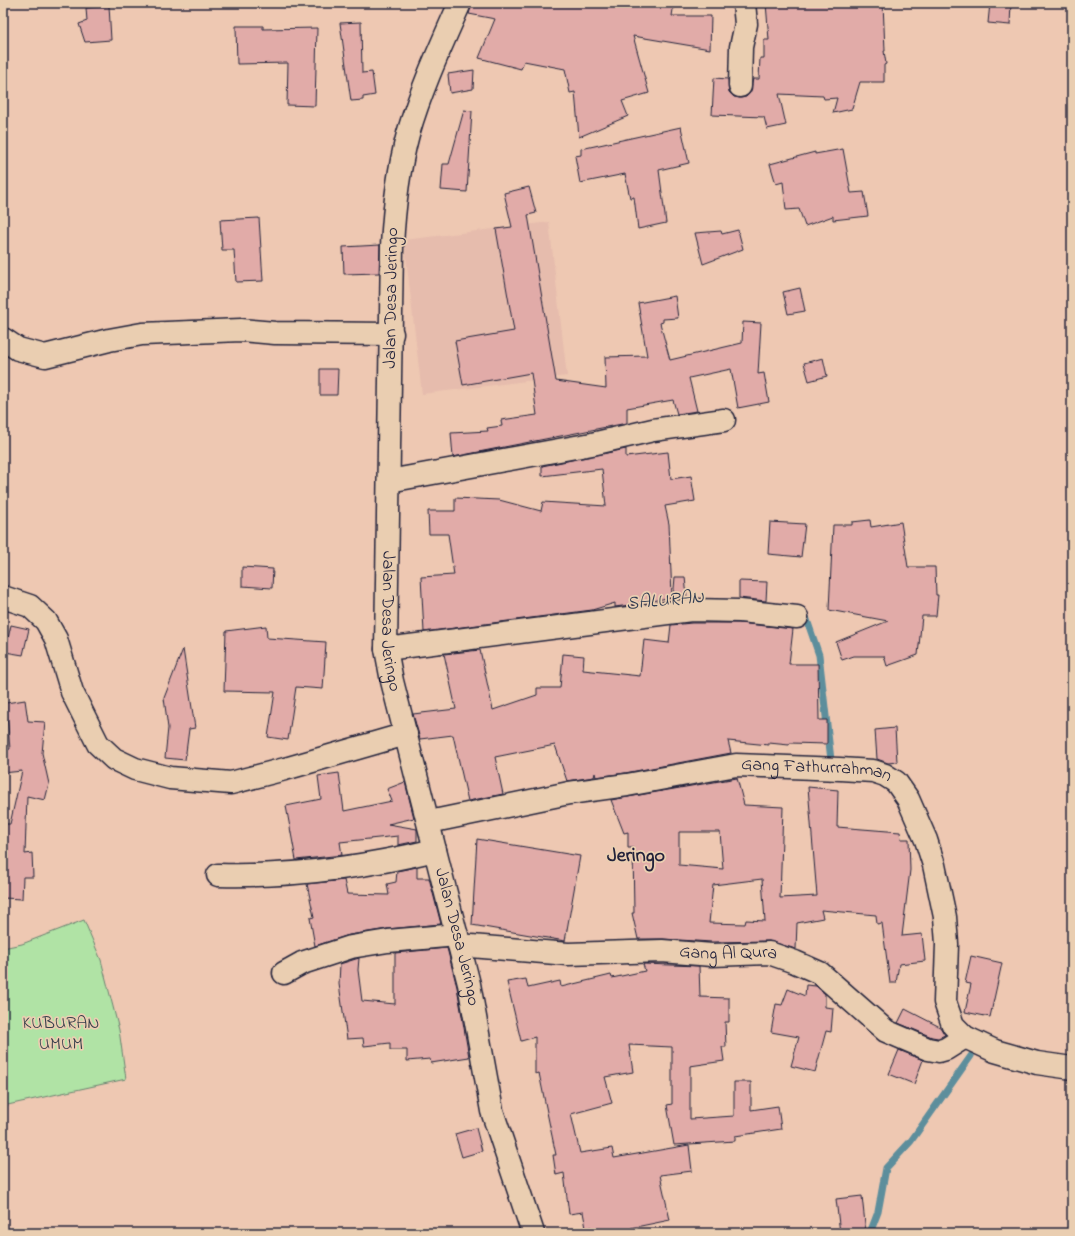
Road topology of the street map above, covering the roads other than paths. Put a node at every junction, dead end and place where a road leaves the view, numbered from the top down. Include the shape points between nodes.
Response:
1 (460, 3) edge
2 (744, 3) edge
3 (740, 86) dead end
4 (392, 334) junction
5 (3, 339) edge
6 (724, 420) dead end
7 (389, 481) junction
8 (3, 597) edge
9 (797, 617) dead end
10 (386, 649) junction
11 (406, 734) junction
12 (429, 822) junction
13 (435, 850) junction
14 (218, 874) dead end
15 (458, 940) junction
16 (284, 973) dead end
17 (965, 1037) junction
18 (1072, 1068) edge
19 (533, 1233) edge

1 - 4 street, Jalan Desa Jeringo via 416,108 401,162 393,218
2 - 3 street via 746,24 741,47
4 - 5 street via 275,333 241,330 142,334 45,356 18,349
4 - 7 street, Jalan Desa Jeringo
6 - 7 street via 653,430 592,444
7 - 10 street, Jalan Desa Jeringo
8 - 11 street via 30,606 46,621 56,638 72,692 98,744 114,759 135,769 170,778 231,783
9 - 10 street via 740,611 691,610
10 - 11 street, Jalan Desa Jeringo
11 - 12 street, Jalan Desa Jeringo
12 - 13 street, Jalan Desa Jeringo
12 - 17 street, Gang Fathurrahman via 569,793 736,765 873,771 885,775 896,782 908,798 934,865 945,917 945,1002 953,1025
13 - 14 street via 390,861 288,874
13 - 15 street, Jalan Desa Jeringo
15 - 16 street, Gang Al Qura via 388,941 352,947 302,963
15 - 17 street, Gang Al Qura via 568,954 662,951 712,955 769,953 820,974 886,1031 928,1049 940,1051
15 - 19 street, Jalan Desa Jeringo via 492,1111
17 - 18 street, Gang Fathurrahman via 995,1051 1037,1063

